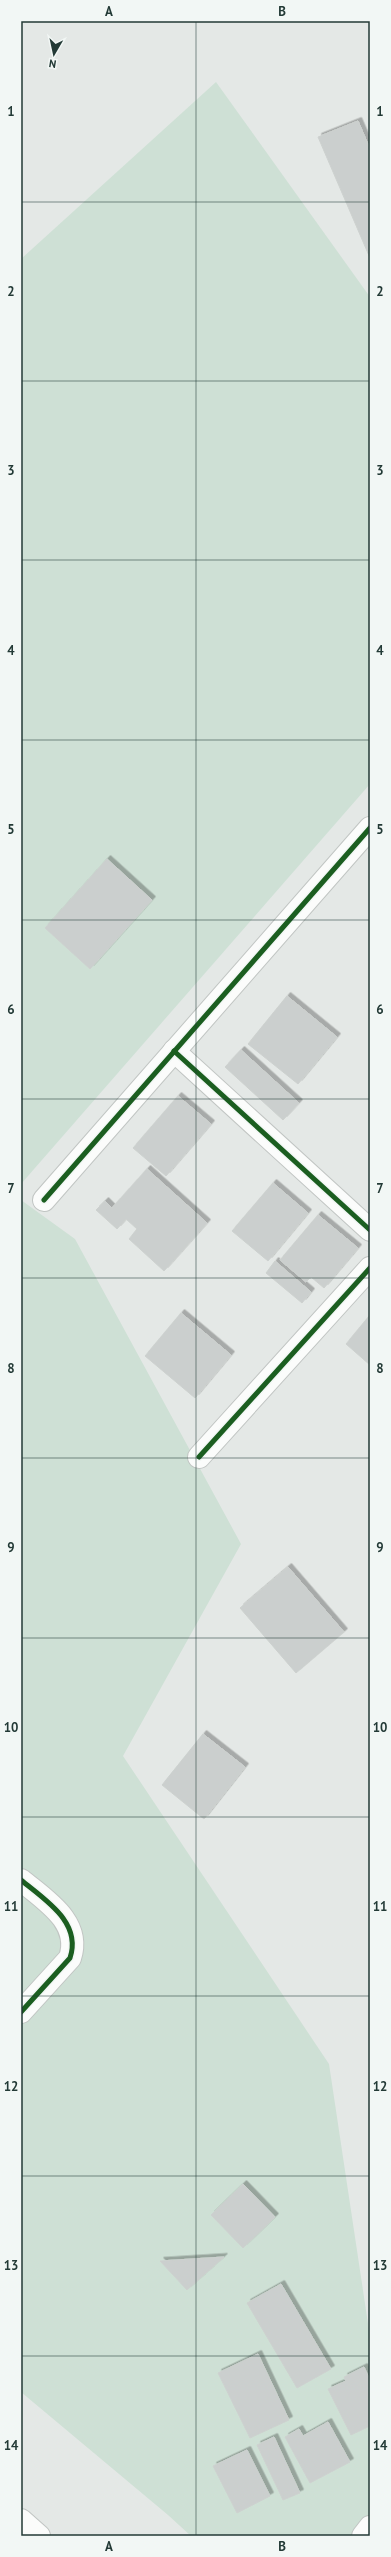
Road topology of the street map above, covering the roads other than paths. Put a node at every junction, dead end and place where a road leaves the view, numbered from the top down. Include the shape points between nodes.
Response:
1 (370, 828) edge
2 (174, 1052) junction
3 (44, 1200) dead end
4 (370, 1230) edge
5 (370, 1268) edge
6 (199, 1457) dead end
7 (21, 1880) edge
8 (21, 2012) edge
9 (21, 2520) edge
10 (370, 2527) edge
11 (38, 2536) edge
12 (362, 2536) edge

1 - 2 street
2 - 3 street
2 - 4 street
5 - 6 street
7 - 8 street via 69,1925 74,1948 70,1958
9 - 11 street
10 - 12 street

